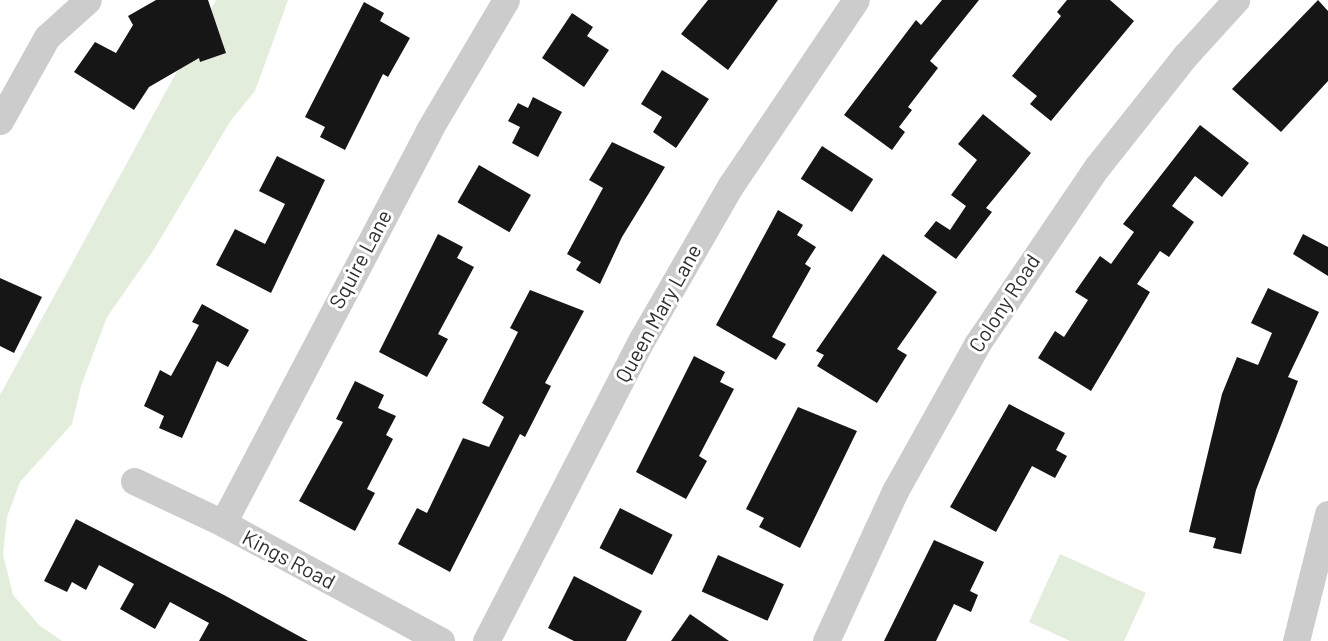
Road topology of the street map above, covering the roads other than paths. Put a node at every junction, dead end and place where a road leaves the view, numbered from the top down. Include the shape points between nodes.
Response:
1 (88, 0) edge
2 (506, 0) edge
3 (856, 0) edge
4 (1236, 0) edge
5 (0, 121) edge
6 (134, 482) dead end
7 (1328, 514) edge
8 (223, 523) junction
9 (441, 641) edge
10 (486, 641) edge
11 (826, 641) edge
12 (1296, 641) edge

1 - 5 street via 47,37
2 - 8 street, Squire Lane via 429,130
3 - 10 street, Queen Mary Lane via 730,185 642,339
4 - 11 street, Colony Road via 1185,56 1097,166 977,344 895,491
6 - 8 street, Kings Road
7 - 12 street
8 - 9 street, Kings Road

